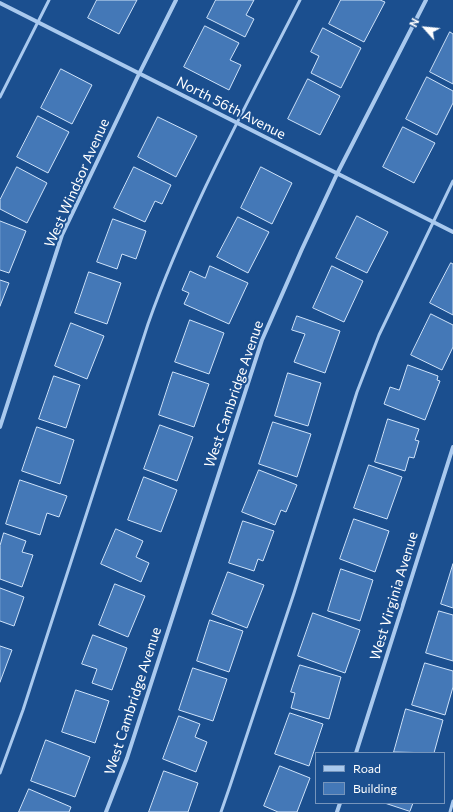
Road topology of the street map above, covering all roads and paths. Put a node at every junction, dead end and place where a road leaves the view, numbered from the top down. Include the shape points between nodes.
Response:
1 (49, 0) edge
2 (176, 0) edge
3 (300, 0) edge
4 (426, 0) edge
5 (0, 3) edge
6 (38, 22) junction
7 (139, 74) junction
8 (0, 97) edge
9 (237, 123) junction
10 (337, 174) junction
11 (453, 182) edge
12 (432, 222) junction
13 (453, 232) edge
14 (0, 427) edge
15 (453, 447) edge
16 (356, 752) edge
17 (0, 773) edge
18 (453, 801) edge
19 (106, 812) edge
20 (220, 812) edge
21 (450, 812) edge

1 - 6 lane
2 - 7 street, West Windsor Avenue
3 - 9 lane
4 - 10 street, West Cambridge Avenue
5 - 6 street, North 56th Avenue
6 - 7 street, North 56th Avenue
6 - 8 lane
7 - 9 street, North 56th Avenue
7 - 14 street, West Windsor Avenue via 62,235
9 - 10 street, North 56th Avenue
9 - 17 lane via 180,241 159,291 23,710
10 - 12 street, North 56th Avenue
10 - 19 street, West Cambridge Avenue via 262,340 126,758
11 - 12 lane
12 - 13 street, North 56th Avenue
12 - 20 lane via 379,335 357,392 294,593
15 - 16 street, West Virginia Avenue
18 - 21 lane

